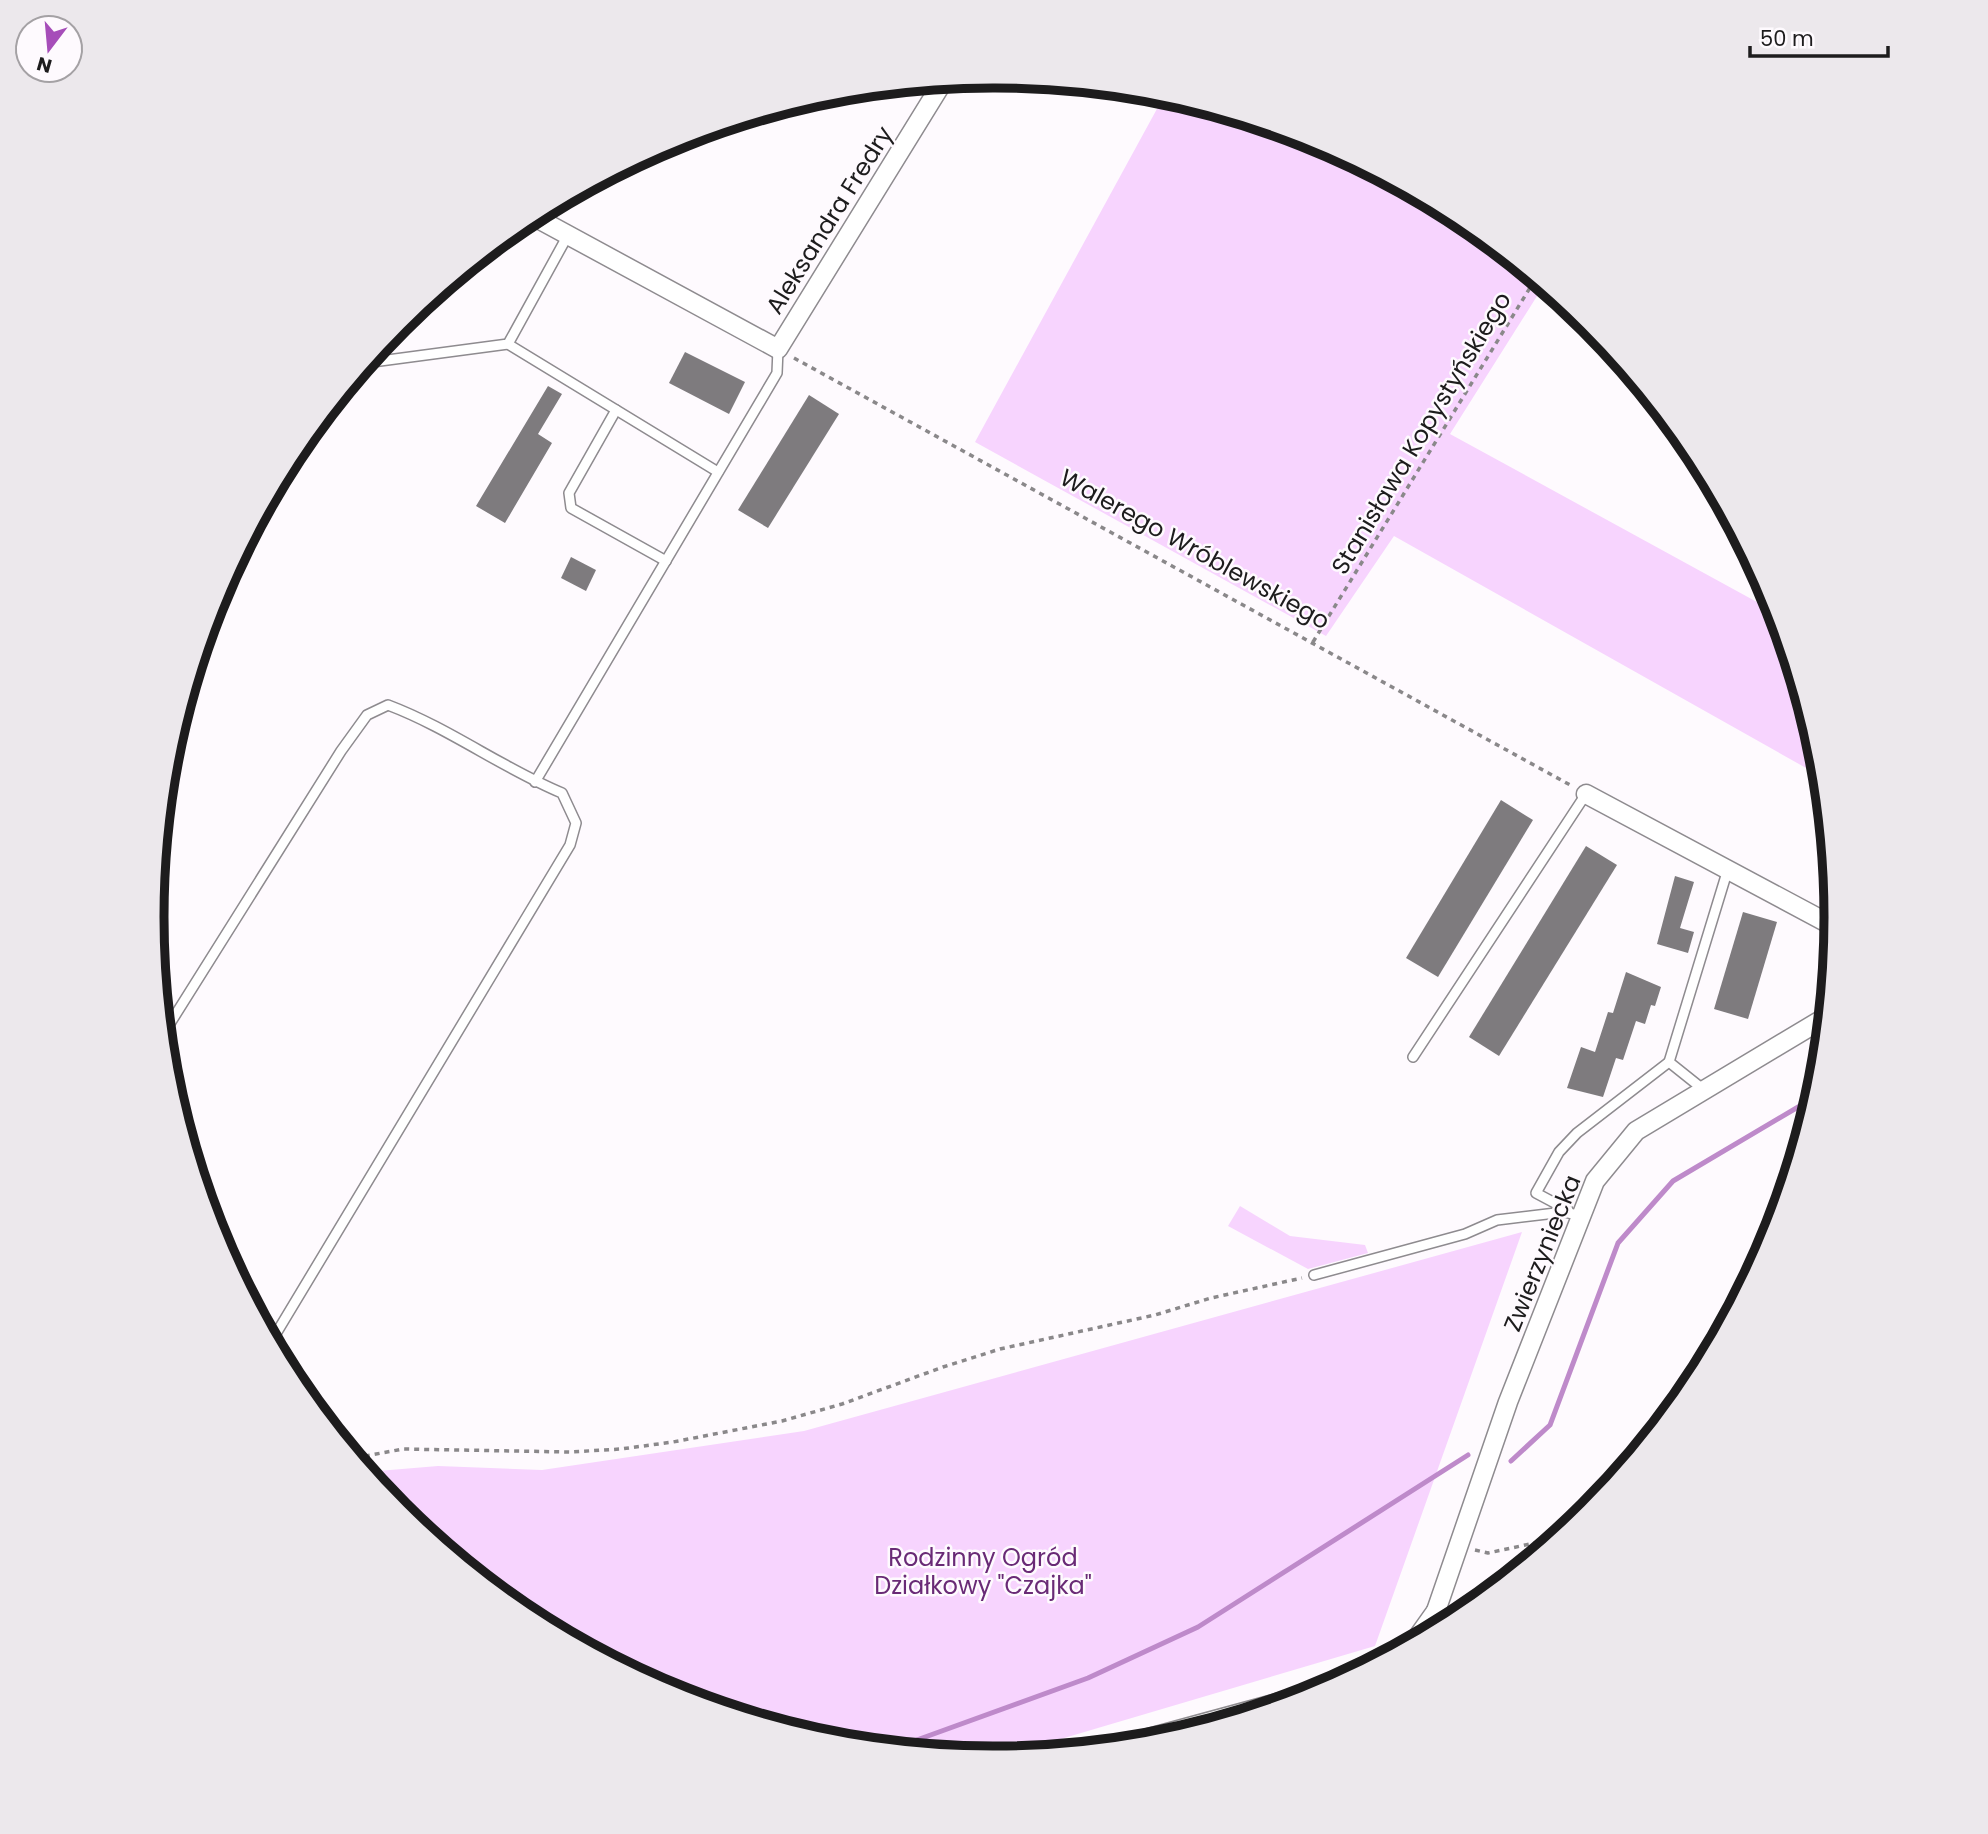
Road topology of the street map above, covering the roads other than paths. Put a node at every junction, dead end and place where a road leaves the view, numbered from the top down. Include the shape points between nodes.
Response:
1 (938, 89) edge
2 (546, 219) edge
3 (568, 235) junction
4 (508, 344) junction
5 (778, 349) junction
6 (378, 361) edge
7 (616, 410) junction
8 (718, 472) junction
9 (666, 561) junction
10 (535, 782) junction
11 (1586, 794) joint
12 (1728, 869) junction
13 (1824, 921) edge
14 (172, 1021) edge
15 (1816, 1023) edge
16 (1413, 1057) dead end
17 (1669, 1062) junction
18 (1705, 1090) junction
19 (1582, 1216) junction
20 (1314, 1275) road end
21 (277, 1333) edge
22 (1443, 1615) edge

1 - 5 street, Aleksandra Fredry
2 - 3 street
3 - 4 lane
3 - 5 street
4 - 6 lane
4 - 7 lane
5 - 8 lane via 777,373
7 - 8 lane
7 - 9 lane via 569,493 571,508
8 - 9 lane
9 - 10 lane
10 - 14 lane via 422,718 388,705 367,715
10 - 21 lane via 562,793 576,823 570,845
11 - 12 street
11 - 16 lane
12 - 13 street
12 - 17 lane
15 - 18 street, Zwierzyniecka
17 - 18 lane
17 - 19 lane via 1559,1152 1536,1194
18 - 19 street, Zwierzyniecka via 1636,1131 1595,1181
19 - 20 lane via 1564,1212 1497,1220 1465,1234
19 - 22 street, Zwierzyniecka via 1508,1402 1458,1546

